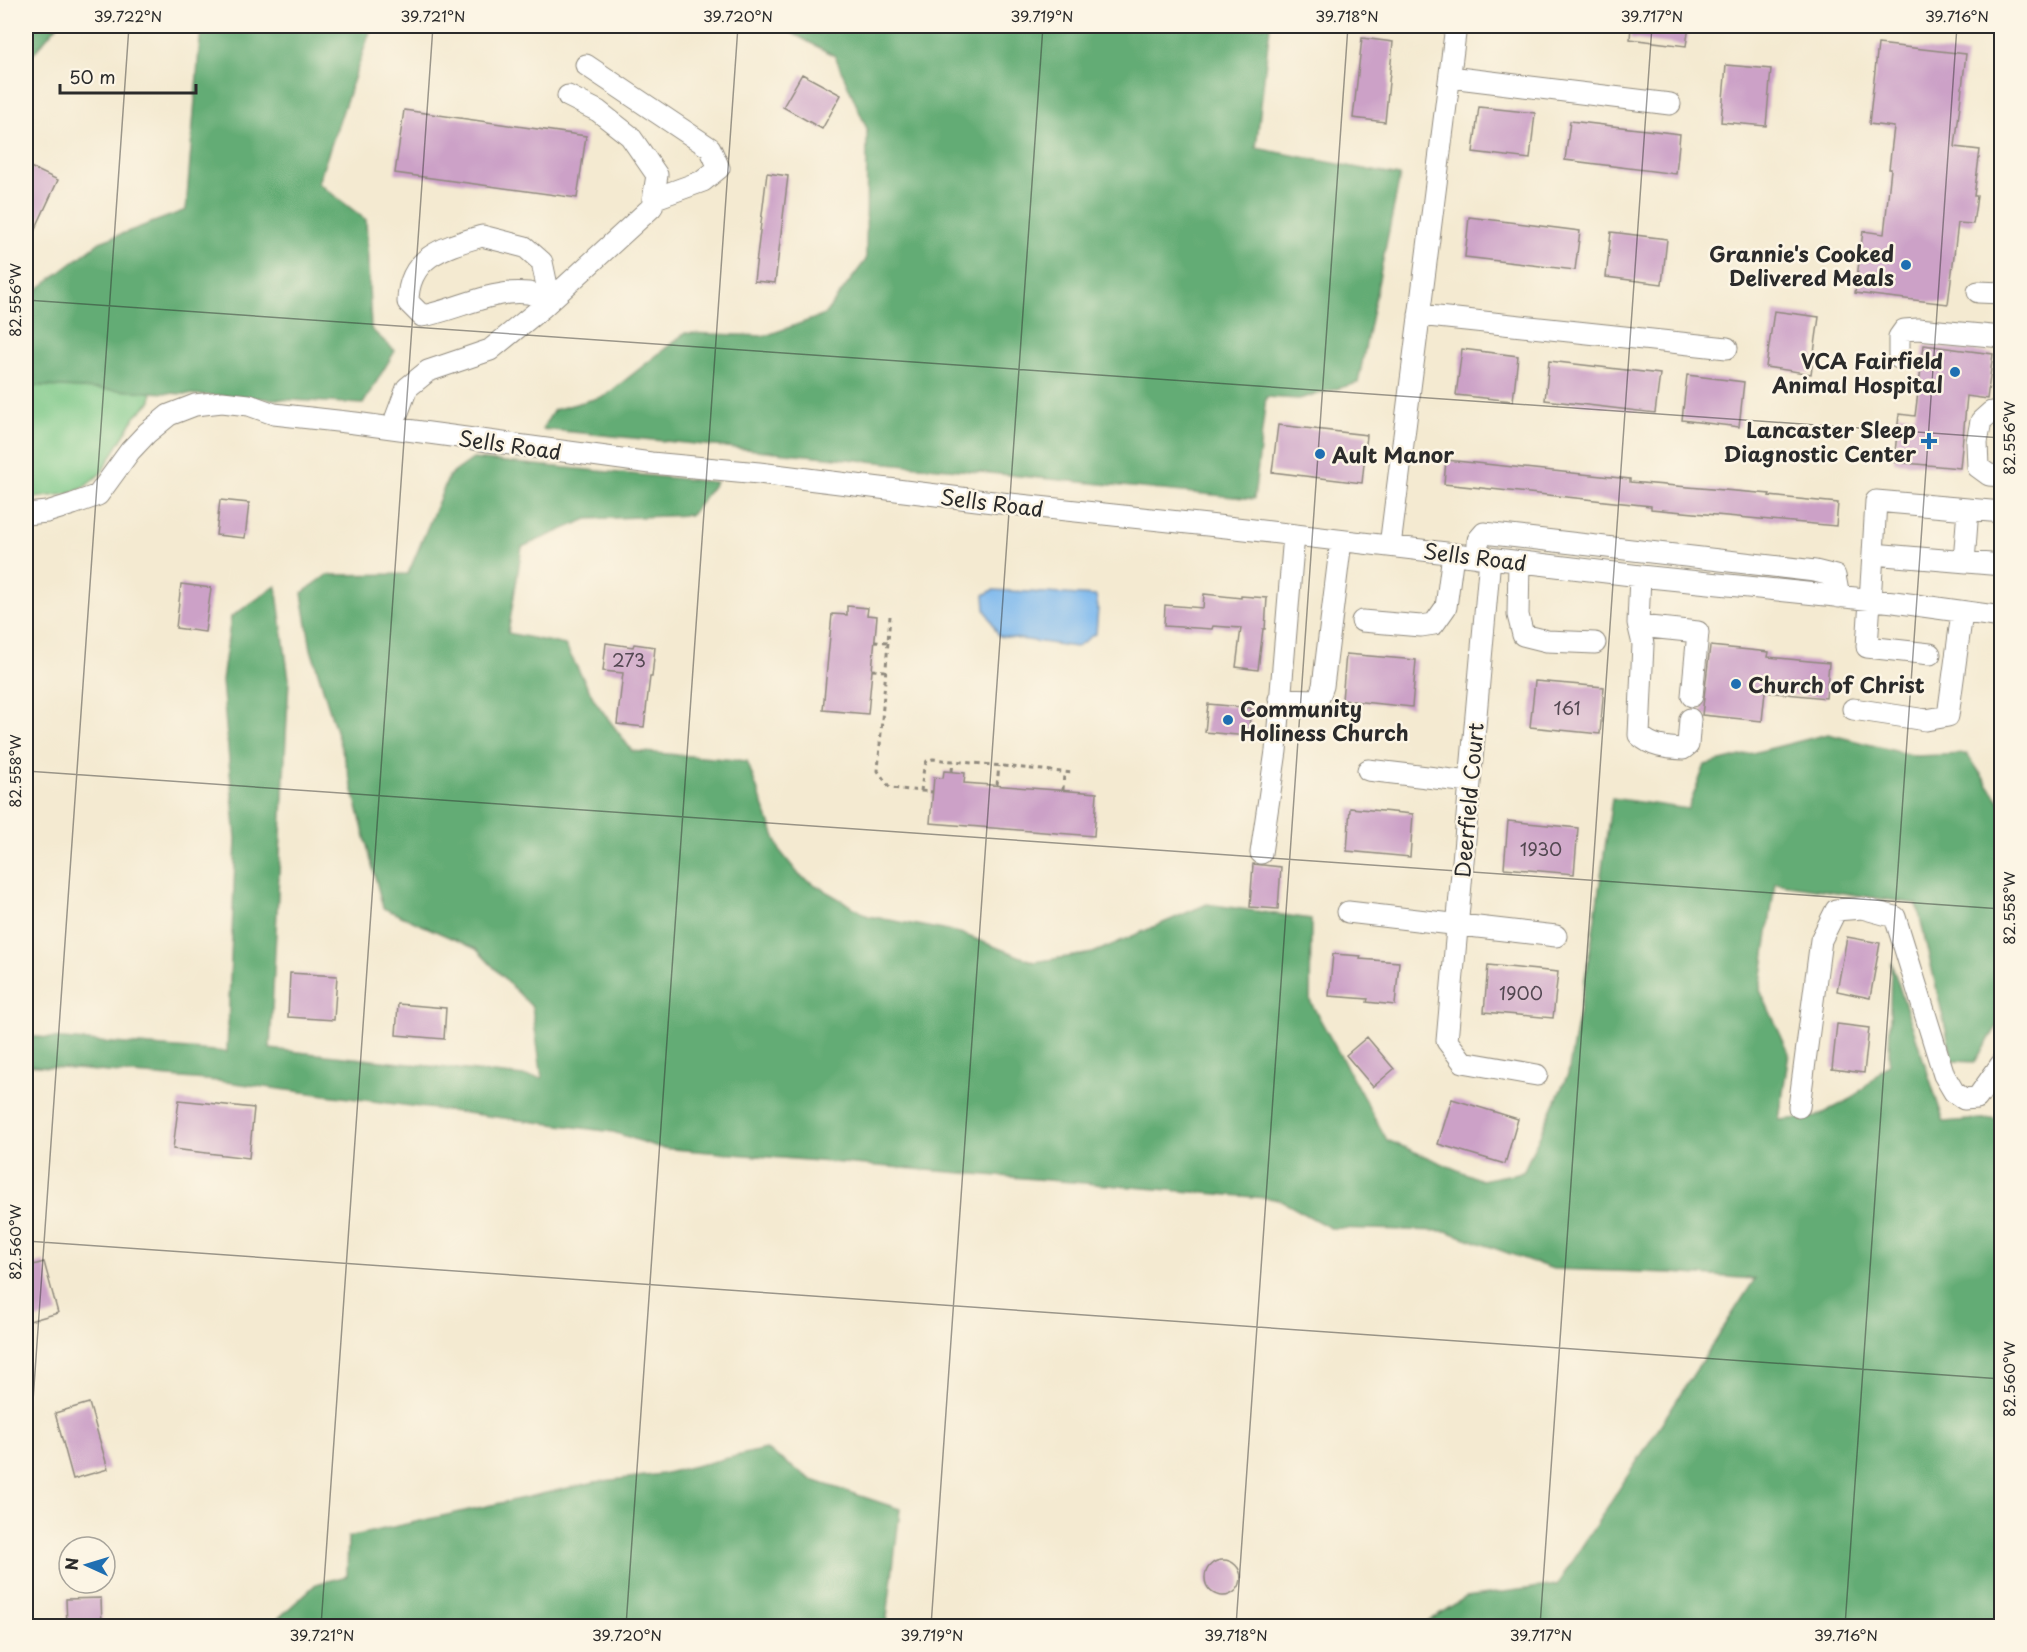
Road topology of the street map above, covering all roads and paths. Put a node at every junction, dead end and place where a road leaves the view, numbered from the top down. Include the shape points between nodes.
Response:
1 (1456, 26) edge
2 (586, 65) dead end
3 (1450, 77) junction
4 (568, 96) dead end
5 (1670, 104) dead end
6 (653, 199) junction
7 (1978, 292) dead end
8 (2001, 293) edge
9 (550, 300) junction
10 (1419, 315) junction
11 (2001, 337) edge
12 (1727, 348) dead end
13 (1899, 358) dead end
14 (2001, 412) edge
15 (392, 428) junction
16 (2001, 476) edge
17 (1968, 509) junction
18 (2001, 512) edge
19 (26, 514) edge
20 (1294, 535) junction
21 (1548, 540) junction
22 (1341, 541) junction
23 (1390, 546) junction
24 (1616, 548) junction
25 (1453, 554) junction
26 (1873, 554) junction
27 (1685, 556) junction
28 (1484, 557) junction
29 (1519, 562) junction
30 (1964, 562) junction
31 (1756, 564) junction
32 (1547, 565) junction
33 (2001, 566) edge
34 (1614, 573) junction
35 (1640, 576) junction
36 (1684, 580) junction
37 (1753, 588) junction
38 (1839, 597) junction
39 (1870, 600) junction
40 (1962, 613) junction
41 (890, 616) dead end
42 (2001, 617) edge
43 (1362, 621) dead end
44 (1639, 627) junction
45 (874, 640) dead end
46 (888, 642) junction
47 (1595, 643) dead end
48 (1930, 654) dead end
49 (872, 670) dead end
50 (886, 670) junction
51 (1692, 696) dead end
52 (1279, 699) junction
53 (1853, 709) dead end
54 (1690, 719) dead end
55 (953, 761) junction
56 (999, 765) junction
57 (1368, 770) dead end
58 (952, 771) dead end
59 (1064, 772) junction
60 (1072, 773) dead end
61 (1469, 782) junction
62 (997, 785) dead end
63 (1063, 790) dead end
64 (921, 791) junction
65 (933, 792) dead end
66 (1261, 853) dead end
67 (1348, 912) dead end
68 (1457, 923) junction
69 (1556, 936) dead end
70 (2001, 1063) edge
71 (1537, 1075) dead end
72 (1799, 1107) dead end

1 - 3 street
2 - 6 street via 710,148 719,168 703,181
3 - 5 street
3 - 10 street
4 - 6 street via 598,111 630,136 657,175
6 - 9 street via 652,207
7 - 8 street
9 - 9 street via 529,293 498,293 422,316 408,302 408,288 422,263 444,248 482,236 525,247 543,262
9 - 15 street via 490,350 428,371 408,388
10 - 12 street
10 - 23 street
11 - 13 street via 1904,330 1899,337
14 - 16 street via 1991,411 1981,421 1977,442 1978,467 1989,475
15 - 19 street, Sells Road via 274,414 249,405 195,405 169,415 147,433 98,495 46,512
15 - 20 street, Sells Road via 651,463
17 - 18 street
17 - 26 street via 1876,501
17 - 30 street
20 - 22 street, Sells Road
20 - 52 street
21 - 24 street
21 - 28 street, Deerfield Court via 1484,533 1478,540
21 - 32 street
22 - 23 street, Sells Road
22 - 52 street via 1318,700
23 - 25 street, Sells Road
24 - 27 street
24 - 34 street
25 - 28 street, Sells Road
25 - 43 street via 1446,607 1434,624
26 - 30 street
26 - 39 street
27 - 31 street
27 - 36 street
28 - 29 street, Sells Road
28 - 61 street, Deerfield Court
29 - 32 street, Sells Road
29 - 47 street via 1518,615 1523,635 1547,641
30 - 33 street
31 - 37 street
31 - 38 street via 1835,576
32 - 34 street, Sells Road
34 - 35 street, Sells Road
35 - 36 street, Sells Road
35 - 44 street
36 - 37 street, Sells Road
37 - 38 street, Sells Road
38 - 39 street, Sells Road
39 - 40 street, Sells Road
39 - 48 street via 1868,647
40 - 42 street, Sells Road
40 - 53 street via 1948,716 1926,720
41 - 46 path
44 - 51 street via 1698,632
44 - 54 street via 1643,644 1639,735 1654,745 1683,749 1688,745
45 - 46 path
46 - 50 path
49 - 50 path
50 - 64 path via 878,771 890,788
52 - 66 street via 1276,752
55 - 56 path
55 - 58 path
55 - 64 path via 927,761
56 - 59 path
56 - 62 path
57 - 61 street
59 - 60 path
59 - 63 path
61 - 68 street, Deerfield Court
64 - 65 path
67 - 68 street
68 - 69 street
68 - 71 street, Deerfield Court via 1447,1041 1463,1062
70 - 72 street via 1977,1098 1964,1099 1954,1092 1944,1075 1895,917 1862,908 1836,910 1821,940

